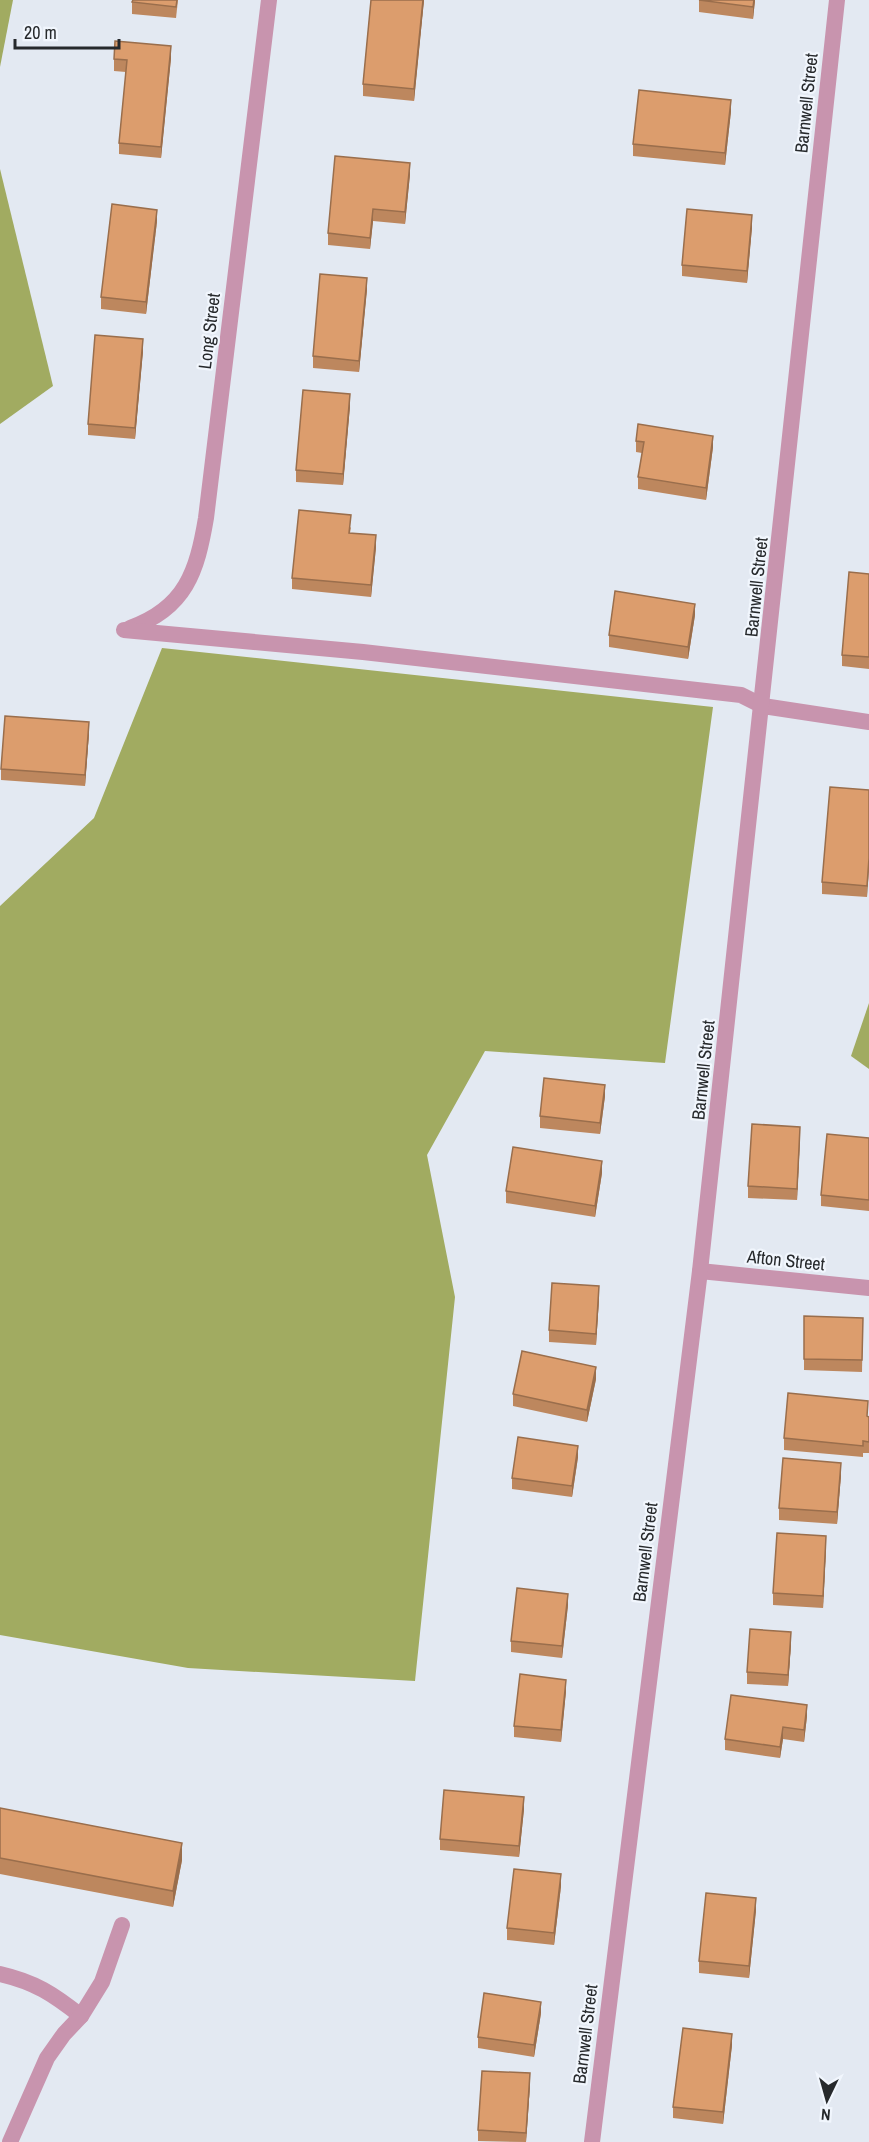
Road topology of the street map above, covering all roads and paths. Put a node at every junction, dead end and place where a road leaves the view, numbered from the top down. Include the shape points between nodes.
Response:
1 (269, 0) edge
2 (837, 0) edge
3 (763, 706) junction
4 (869, 722) edge
5 (700, 1271) junction
6 (869, 1288) edge
7 (122, 1925) dead end
8 (0, 1974) edge
9 (81, 2016) junction
10 (10, 2142) edge
11 (592, 2142) edge

1 - 3 street, Long Street via 198,561 187,586 170,603 147,622 124,630 363,652 741,695
2 - 3 street, Barnwell Street
3 - 4 street
3 - 5 street, Barnwell Street
5 - 6 street, Afton Street
5 - 11 street, Barnwell Street
7 - 9 street via 102,1982
8 - 9 street via 28,1980
9 - 10 street via 47,2058

